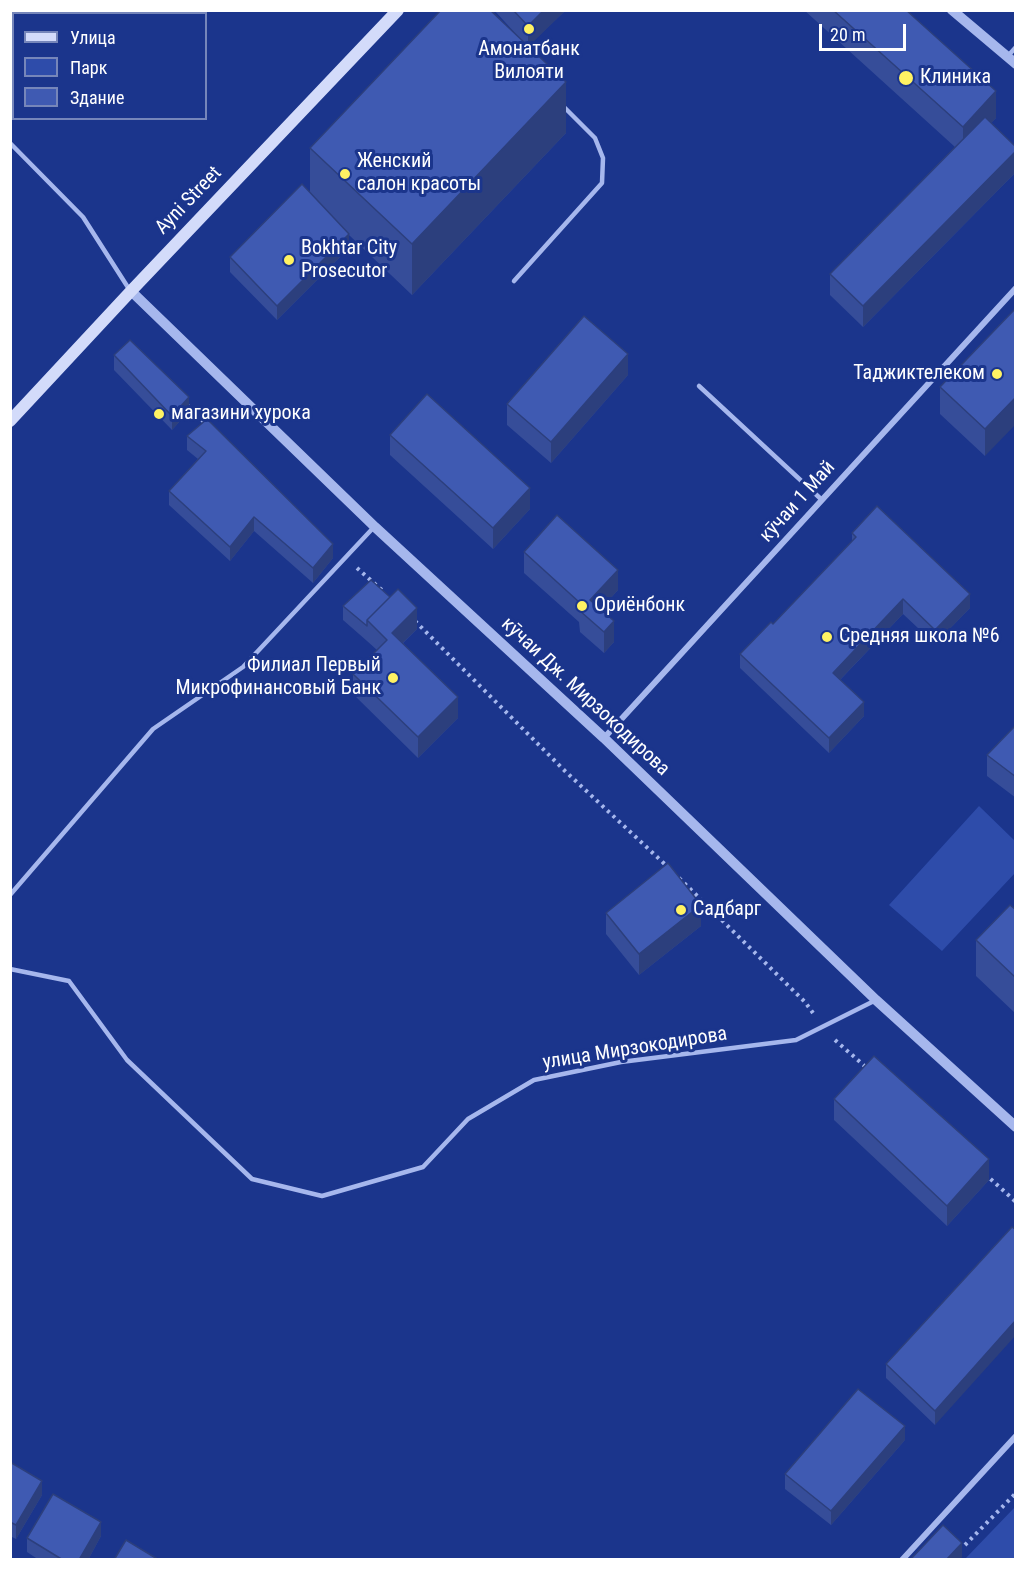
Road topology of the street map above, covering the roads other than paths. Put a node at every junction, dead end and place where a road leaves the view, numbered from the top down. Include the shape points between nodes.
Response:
1 (398, 10) edge
2 (952, 10) edge
3 (1016, 47) edge
4 (1011, 60) edge
5 (561, 104) edge
6 (10, 143) edge
7 (514, 281) dead end
8 (1016, 288) edge
9 (130, 291) junction
10 (699, 386) dead end
11 (10, 421) edge
12 (822, 500) junction
13 (375, 526) junction
14 (604, 738) junction
15 (10, 895) edge
16 (10, 969) edge
17 (876, 1000) junction
18 (1016, 1127) edge
19 (1016, 1436) edge
20 (902, 1560) edge

1 - 9 main road, Ayni Street
2 - 4 street
3 - 4 lane
5 - 7 lane via 595,138 603,158 602,183
6 - 9 lane via 82,217
8 - 12 street, кӯчаи 1 Май
9 - 11 main road, Ayni Street
9 - 13 street, кӯчаи Дж. Мирзокодирова
10 - 12 lane
12 - 14 street, кӯчаи 1 Май
13 - 14 street, кӯчаи Дж. Мирзокодирова
13 - 15 lane via 243,667 153,729
14 - 17 street, кӯчаи Дж. Мирзокодирова
16 - 17 lane, улица Мирзокодирова via 69,981 127,1060 252,1179 322,1196 423,1167 468,1119 534,1080 621,1062 796,1040
17 - 18 street, кӯчаи Дж. Мирзокодирова
19 - 20 street

